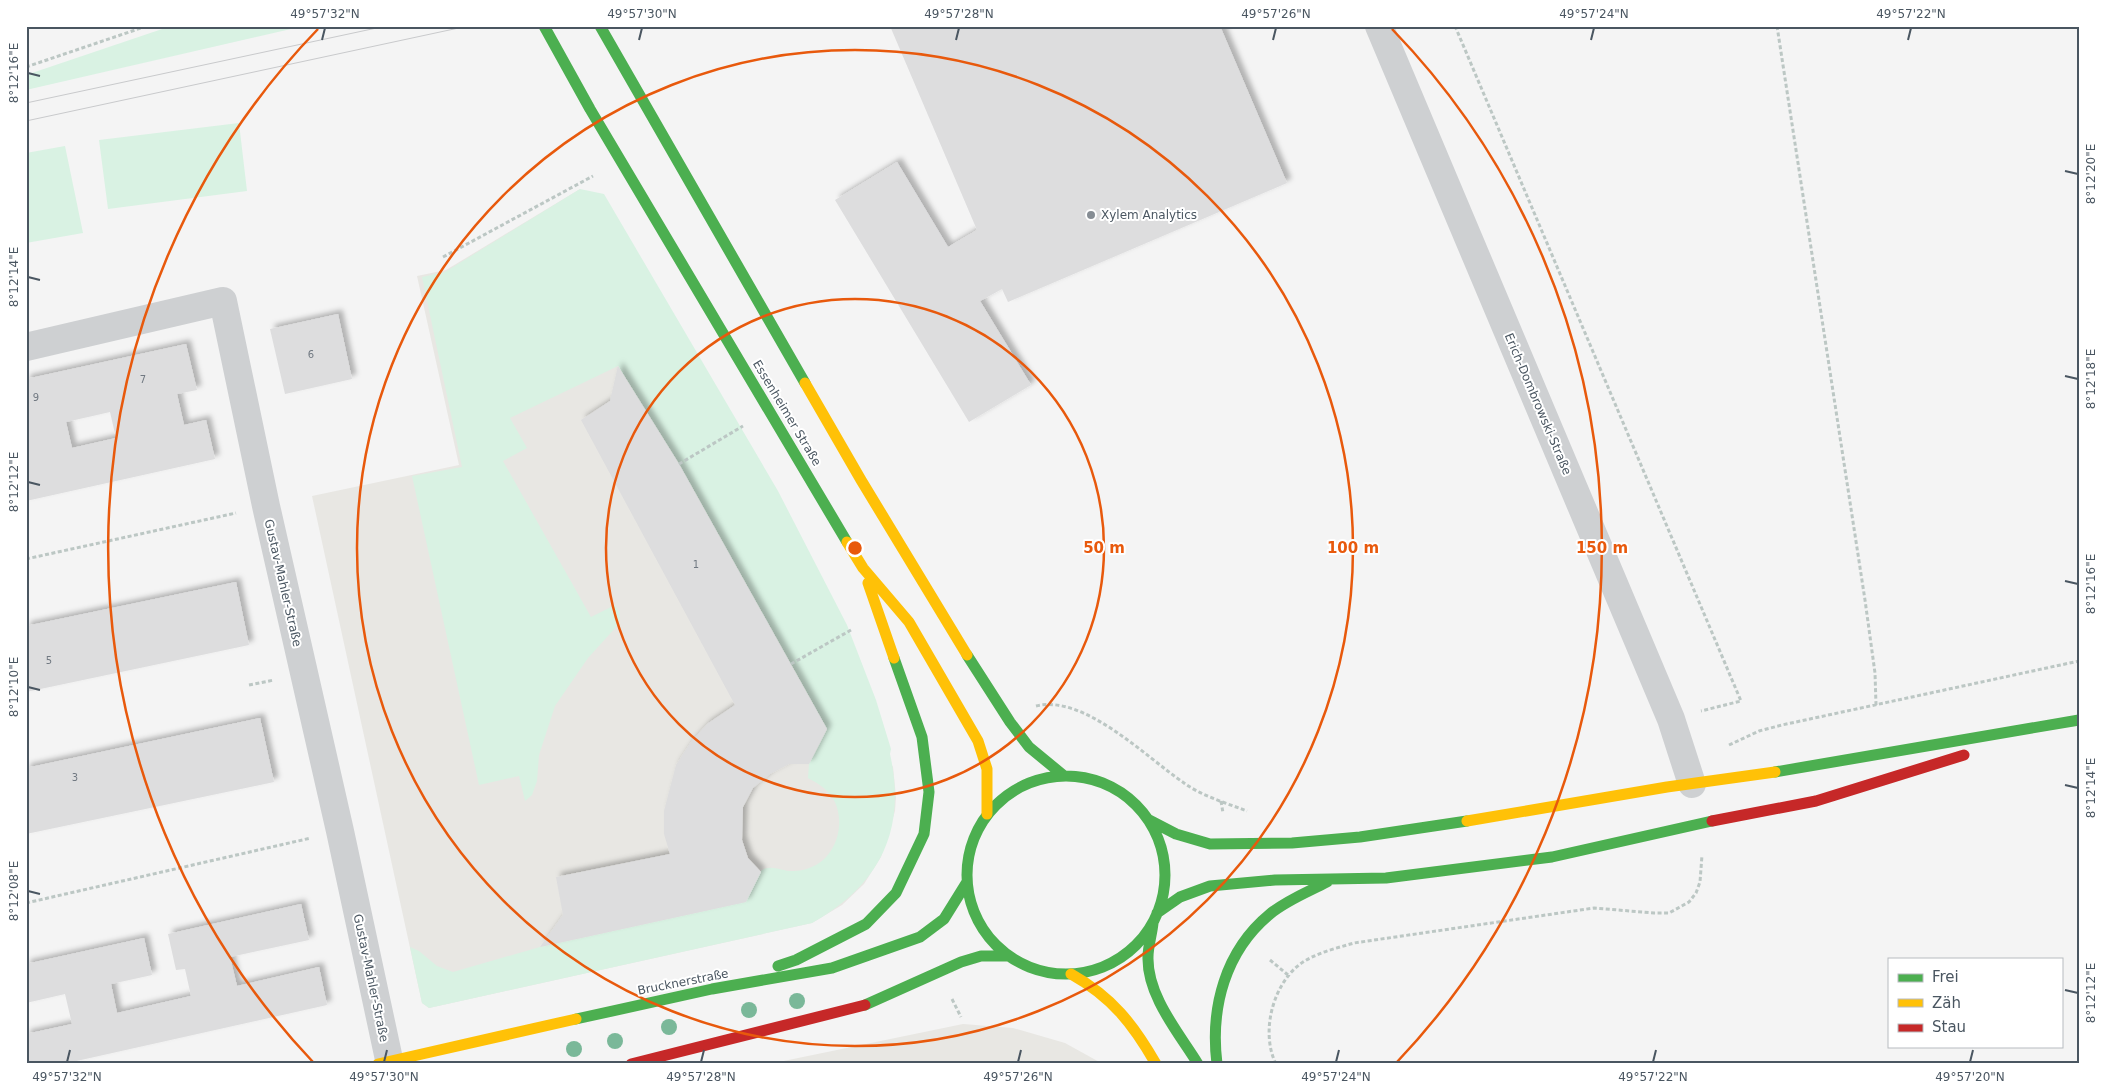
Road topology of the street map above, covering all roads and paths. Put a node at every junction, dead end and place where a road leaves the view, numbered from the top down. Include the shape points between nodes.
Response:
1 (147, 26) edge
2 (544, 26) edge
3 (600, 26) edge
4 (1379, 26) edge
5 (1456, 26) edge
6 (1777, 26) edge
7 (26, 67) edge
8 (600, 172) dead end
9 (443, 257) dead end
10 (26, 347) edge
11 (736, 430) dead end
12 (678, 464) dead end
13 (266, 506) junction
14 (26, 559) edge
15 (863, 568) junction
16 (847, 632) dead end
17 (2079, 661) edge
18 (791, 664) dead end
19 (1876, 705) junction
20 (1030, 710) dead end
21 (1671, 719) junction
22 (2075, 721) edge
23 (1063, 775) junction
24 (1692, 784) junction
25 (1221, 802) dead end
26 (987, 814) junction
27 (1149, 820) junction
28 (1700, 823) junction
29 (340, 831) junction
30 (1330, 880) junction
31 (967, 882) junction
32 (26, 903) edge
33 (1156, 918) junction
34 (1263, 954) dead end
35 (1008, 956) junction
36 (1071, 974) junction
37 (1288, 975) junction
38 (712, 989) junction
39 (385, 1063) edge
40 (631, 1064) edge
41 (1156, 1064) edge
42 (1198, 1064) edge
43 (1217, 1064) edge
44 (1276, 1064) edge

1 - 7 path
2 - 15 main road, Essenheimer Straße via 595,118
3 - 23 main road via 860,480 978,672 1029,747
4 - 21 street, Erich-Dombrowski-Straße
5 - 21 path via 1741,701
6 - 19 path via 1865,600
8 - 9 path
10 - 13 street, Gustav-Mahler-Straße via 223,301
11 - 12 path
13 - 14 path
13 - 29 street, Gustav-Mahler-Straße
15 - 26 main road, Essenheimer Straße via 908,622 982,750 988,780
15 - 38 main road via 922,737 929,792 924,834 896,893 866,924 796,960
16 - 18 path
17 - 19 path
19 - 24 path via 1759,731 1722,749
20 - 25 path via 1054,704 1099,721 1185,784
21 - 24 street, Erich-Dombrowski-Straße
22 - 24 main road
22 - 28 main road via 1816,801
23 - 26 main road via 1041,778 1020,786
23 - 27 main road via 1088,778 1112,787 1132,801
24 - 27 main road via 1452,824 1292,843 1210,844 1176,834
26 - 31 main road via 975,835 968,858
27 - 33 main road via 1160,842 1165,866 1164,890
28 - 30 main road via 1552,857 1386,878
28 - 37 path via 1700,882 1690,902 1669,913 1594,908 1354,943 1303,962
29 - 32 path
29 - 39 street, Gustav-Mahler-Straße
30 - 33 main road via 1275,880 1210,886 1180,897
30 - 43 main road via 1268,916 1245,939 1235,955 1218,999 1214,1026
31 - 35 main road via 979,924
31 - 38 main road, Brucknerstraße via 944,919 920,937 832,968
33 - 36 main road via 1128,953 1092,971
33 - 42 main road via 1148,959 1151,979
34 - 37 path
35 - 36 main road via 1028,967 1049,973
35 - 40 main road via 981,956 961,962 866,1005
36 - 41 main road via 1089,982 1114,1002 1129,1019
37 - 44 path via 1274,1001 1268,1034
38 - 39 main road, Brucknerstraße

